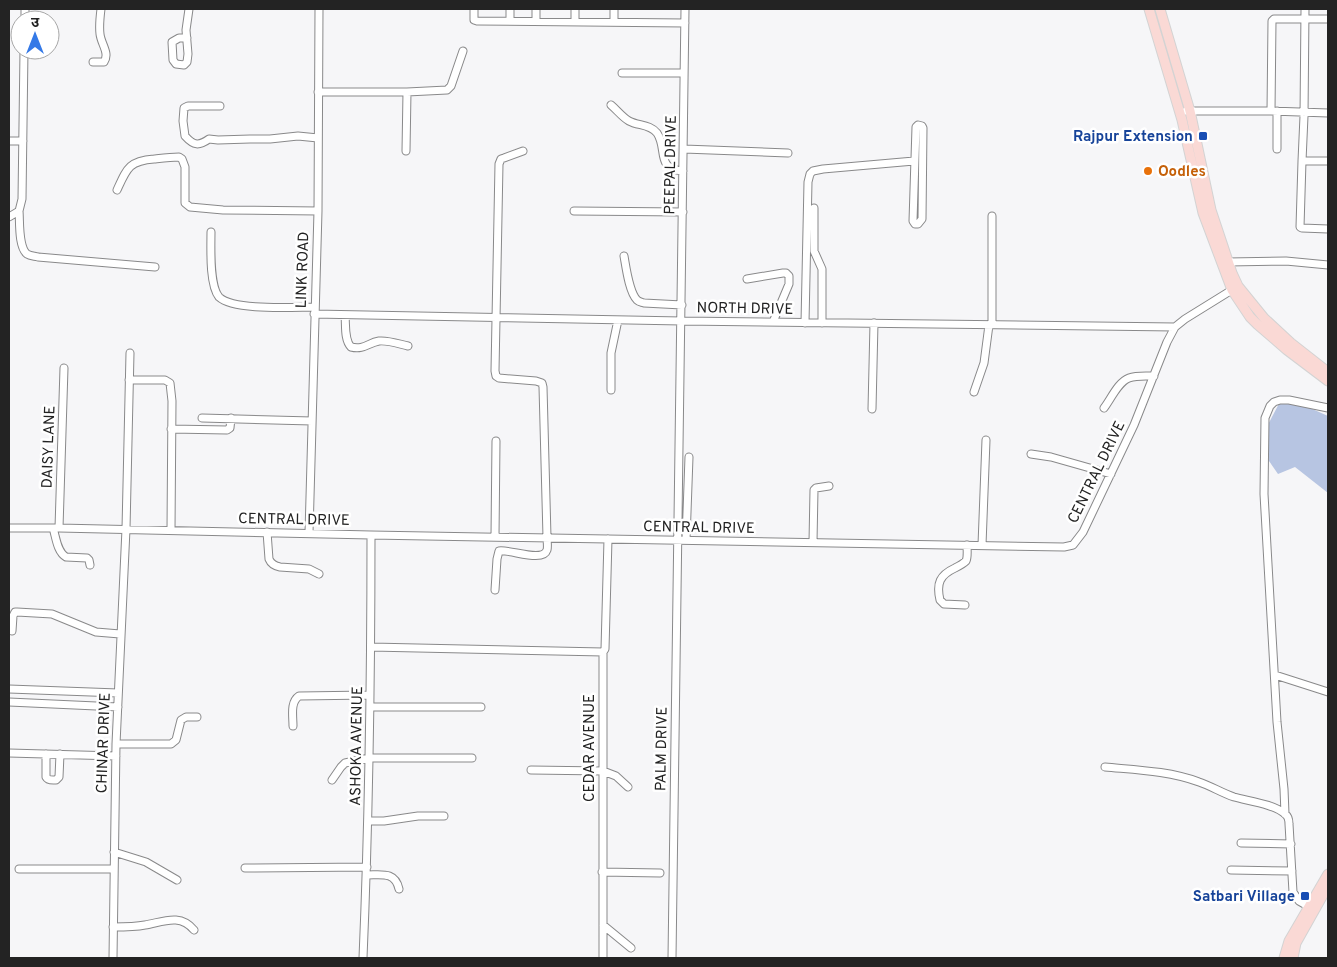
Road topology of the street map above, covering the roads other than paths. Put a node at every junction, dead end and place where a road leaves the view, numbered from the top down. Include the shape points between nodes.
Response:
1 (101, 9) edge
2 (190, 9) edge
3 (319, 9) edge
4 (474, 9) edge
5 (510, 9) edge
6 (536, 9) edge
7 (574, 9) edge
8 (614, 9) edge
9 (685, 9) edge
10 (1149, 9) edge
11 (1160, 9) edge
12 (1305, 9) edge
13 (1305, 19) junction
14 (1328, 19) edge
15 (510, 21) junction
16 (536, 21) junction
17 (575, 22) junction
18 (614, 22) junction
19 (685, 23) junction
20 (187, 38) dead end
21 (463, 51) dead end
22 (24, 60) edge
23 (93, 62) dead end
24 (622, 73) dead end
25 (684, 73) junction
26 (318, 92) junction
27 (406, 92) junction
28 (611, 104) dead end
29 (220, 106) dead end
30 (1180, 111) junction
31 (1190, 111) junction
32 (1274, 111) junction
33 (1304, 113) junction
34 (1328, 113) edge
35 (318, 138) junction
36 (9, 141) edge
37 (23, 141) junction
38 (684, 148) junction
39 (1277, 149) dead end
40 (406, 150) dead end
41 (523, 151) dead end
42 (788, 153) dead end
43 (914, 161) junction
44 (1302, 161) junction
45 (1328, 161) edge
46 (683, 171) junction
47 (117, 190) dead end
48 (814, 208) dead end
49 (19, 211) junction
50 (318, 211) junction
51 (574, 211) dead end
52 (683, 212) junction
53 (992, 216) dead end
54 (9, 217) edge
55 (1328, 229) edge
56 (211, 232) dead end
57 (624, 256) dead end
58 (1228, 262) junction
59 (1328, 265) edge
60 (156, 266) dead end
61 (747, 279) dead end
62 (1235, 288) junction
63 (682, 305) junction
64 (314, 311) junction
65 (346, 315) junction
66 (496, 318) junction
67 (618, 320) junction
68 (682, 321) junction
69 (773, 322) junction
70 (805, 323) junction
71 (822, 323) junction
72 (874, 323) junction
73 (991, 325) junction
74 (1175, 327) junction
75 (408, 346) dead end
76 (130, 353) dead end
77 (64, 368) dead end
78 (1328, 372) edge
79 (1154, 376) junction
80 (129, 380) junction
81 (1328, 381) edge
82 (611, 390) dead end
83 (974, 392) dead end
84 (1104, 408) dead end
85 (1328, 408) edge
86 (872, 409) dead end
87 (202, 418) dead end
88 (231, 418) junction
89 (312, 421) junction
90 (171, 429) junction
91 (986, 440) dead end
92 (496, 441) dead end
93 (1031, 454) dead end
94 (689, 457) dead end
95 (1111, 474) junction
96 (829, 486) dead end
97 (9, 528) edge
98 (56, 528) junction
99 (126, 529) junction
100 (170, 530) junction
101 (267, 532) junction
102 (309, 532) junction
103 (371, 534) junction
104 (496, 537) junction
105 (547, 538) junction
106 (608, 539) junction
107 (677, 540) junction
108 (686, 540) junction
109 (813, 542) junction
110 (967, 545) junction
111 (982, 545) junction
112 (90, 565) dead end
113 (319, 574) dead end
114 (495, 590) dead end
115 (965, 605) dead end
116 (12, 631) dead end
117 (120, 634) junction
118 (371, 648) junction
119 (603, 652) junction
120 (1275, 675) junction
121 (9, 690) edge
122 (1328, 692) edge
123 (118, 693) junction
124 (370, 695) junction
125 (9, 702) edge
126 (118, 707) junction
127 (370, 707) junction
128 (481, 707) dead end
129 (197, 717) dead end
130 (293, 726) dead end
131 (116, 744) junction
132 (9, 753) edge
133 (46, 754) junction
134 (60, 754) junction
135 (116, 756) junction
136 (369, 758) junction
137 (472, 758) dead end
138 (1105, 767) dead end
139 (531, 770) dead end
140 (603, 771) junction
141 (332, 780) dead end
142 (628, 787) dead end
143 (1285, 814) junction
144 (444, 816) dead end
145 (368, 821) junction
146 (1241, 843) dead end
147 (1291, 844) junction
148 (114, 852) junction
149 (245, 868) dead end
150 (18, 869) dead end
151 (114, 869) junction
152 (1231, 870) dead end
153 (367, 871) junction
154 (1292, 871) junction
155 (602, 872) junction
156 (660, 873) dead end
157 (1328, 874) edge
158 (177, 880) dead end
159 (1328, 886) edge
160 (399, 889) dead end
161 (1312, 908) junction
162 (603, 925) junction
163 (113, 927) junction
164 (194, 930) dead end
165 (630, 948) dead end
166 (113, 958) edge
167 (363, 958) edge
168 (603, 958) edge
169 (672, 958) edge
170 (1284, 958) edge
171 (1293, 958) edge

1 - 23 street via 100,36 106,57 104,62
2 - 20 street
3 - 26 street, LINK ROAD
4 - 15 street via 476,21
5 - 15 street
6 - 16 street
7 - 17 street
8 - 18 street
9 - 19 street, PEEPAL DRIVE
10 - 30 main road
11 - 31 main road
12 - 13 street
13 - 14 street
13 - 32 street via 1272,21
13 - 33 street
15 - 16 street
16 - 17 street
17 - 18 street
18 - 19 street
19 - 25 street, PEEPAL DRIVE
21 - 27 street via 447,90
22 - 37 street
24 - 25 street
25 - 38 street, PEEPAL DRIVE
26 - 27 street
26 - 35 street, LINK ROAD
27 - 40 street
28 - 46 street via 626,119 656,132 665,162 672,170
29 - 35 street via 184,108 184,136 197,144 209,139
30 - 31 street
30 - 62 main road via 1203,213
31 - 32 street
31 - 58 main road via 1211,210
32 - 33 street
32 - 39 street
33 - 34 street
33 - 44 street
35 - 50 street, LINK ROAD
36 - 37 street
37 - 49 street
38 - 42 street
38 - 46 street, PEEPAL DRIVE
41 - 66 street via 501,159 500,164
43 - 43 street via 916,128 921,126 922,219 918,224 913,221
43 - 70 street via 823,169 810,174
44 - 45 street
44 - 55 street via 1300,226
46 - 52 street, PEEPAL DRIVE
47 - 50 street via 136,162 179,157 184,162 185,203 190,207
48 - 71 street via 814,251 822,269
49 - 54 street
49 - 60 street via 21,242 28,255
50 - 64 street, LINK ROAD
51 - 52 street
52 - 63 street, PEEPAL DRIVE
53 - 73 street
56 - 64 street, NORTH DRIVE via 211,270 218,296 243,306
57 - 63 street via 630,283 639,302
58 - 59 street via 1286,261
58 - 62 main road
61 - 69 street via 783,273 789,276 789,284
62 - 74 street, CENTRAL DRIVE
62 - 78 main road via 1285,337
62 - 81 main road via 1257,324
63 - 68 street, PEEPAL DRIVE
64 - 65 street, NORTH DRIVE
64 - 89 street, LINK ROAD
65 - 66 street, NORTH DRIVE
65 - 75 street via 347,338 351,347 362,348 382,341
66 - 67 street, NORTH DRIVE
66 - 105 street via 496,376 536,380 543,387
67 - 68 street, NORTH DRIVE
67 - 82 street via 611,353
68 - 69 street, NORTH DRIVE
68 - 107 street, PALM DRIVE
69 - 70 street, NORTH DRIVE
70 - 71 street, NORTH DRIVE
71 - 72 street, NORTH DRIVE
72 - 73 street, NORTH DRIVE
72 - 86 street
73 - 74 street, NORTH DRIVE
73 - 83 street via 984,363
74 - 79 street, CENTRAL DRIVE
76 - 80 street, CHINAR DRIVE
77 - 98 street, DAISY LANE
79 - 84 street via 1136,376 1123,381
79 - 95 street, CENTRAL DRIVE
80 - 90 street via 168,381 171,386
80 - 99 street, CHINAR DRIVE
85 - 120 street via 1280,400 1270,406 1265,418 1264,494
87 - 88 street
88 - 89 street
88 - 90 street via 227,430
89 - 102 street, LINK ROAD
90 - 100 street
91 - 111 street
92 - 104 street
93 - 95 street
94 - 108 street
95 - 111 street, CENTRAL DRIVE via 1073,545
96 - 109 street via 814,490
97 - 98 street, CENTRAL DRIVE
98 - 99 street, CENTRAL DRIVE
98 - 112 street via 63,556 87,558
99 - 100 street, CENTRAL DRIVE
99 - 117 street, CHINAR DRIVE
100 - 101 street, CENTRAL DRIVE
101 - 102 street, CENTRAL DRIVE
101 - 113 street via 271,563 280,567 309,569
102 - 103 street, CENTRAL DRIVE
103 - 104 street, CENTRAL DRIVE
103 - 118 street, ASHOKA AVENUE
104 - 105 street, CENTRAL DRIVE
105 - 106 street, CENTRAL DRIVE
105 - 114 street via 546,551 542,555 499,551
106 - 107 street, CENTRAL DRIVE
106 - 119 street, CEDAR AVENUE
107 - 108 street, CENTRAL DRIVE
107 - 169 street, PALM DRIVE
108 - 109 street, CENTRAL DRIVE
109 - 110 street, CENTRAL DRIVE
110 - 111 street, CENTRAL DRIVE
110 - 115 street via 965,562 942,575 939,588 942,602
116 - 117 street via 13,616 17,612 52,614 96,632
117 - 123 street, CHINAR DRIVE
118 - 119 street
118 - 124 street, ASHOKA AVENUE
119 - 140 street, CEDAR AVENUE
120 - 122 street
120 - 143 street
121 - 123 street
123 - 126 street, CHINAR DRIVE
124 - 127 street, ASHOKA AVENUE
124 - 130 street via 299,696 293,704
125 - 126 street
126 - 131 street, CHINAR DRIVE
127 - 128 street
127 - 136 street, ASHOKA AVENUE
129 - 131 street via 183,718 176,740 171,744
131 - 135 street, CHINAR DRIVE
132 - 133 street
133 - 134 street
133 - 134 street via 46,777 51,780 59,777
134 - 135 street
135 - 148 street, CHINAR DRIVE
136 - 137 street
136 - 141 street via 345,763
136 - 145 street, ASHOKA AVENUE
138 - 143 street via 1185,777
139 - 140 street
140 - 142 street via 616,776
140 - 155 street, CEDAR AVENUE
143 - 147 street via 1289,821
144 - 145 street
145 - 153 street, ASHOKA AVENUE
146 - 147 street
147 - 154 street
148 - 151 street, CHINAR DRIVE
148 - 158 street via 156,866
149 - 153 street
150 - 151 street
151 - 163 street, CHINAR DRIVE
152 - 154 street
153 - 160 street via 392,877
153 - 167 street, ASHOKA AVENUE
154 - 161 street via 1295,896
155 - 156 street
155 - 162 street, CEDAR AVENUE
157 - 161 main road
159 - 161 main road
161 - 170 main road via 1289,941
161 - 171 main road via 1296,943
162 - 165 street
162 - 168 street, CEDAR AVENUE
163 - 164 street via 172,920 187,923
163 - 166 street, CHINAR DRIVE

